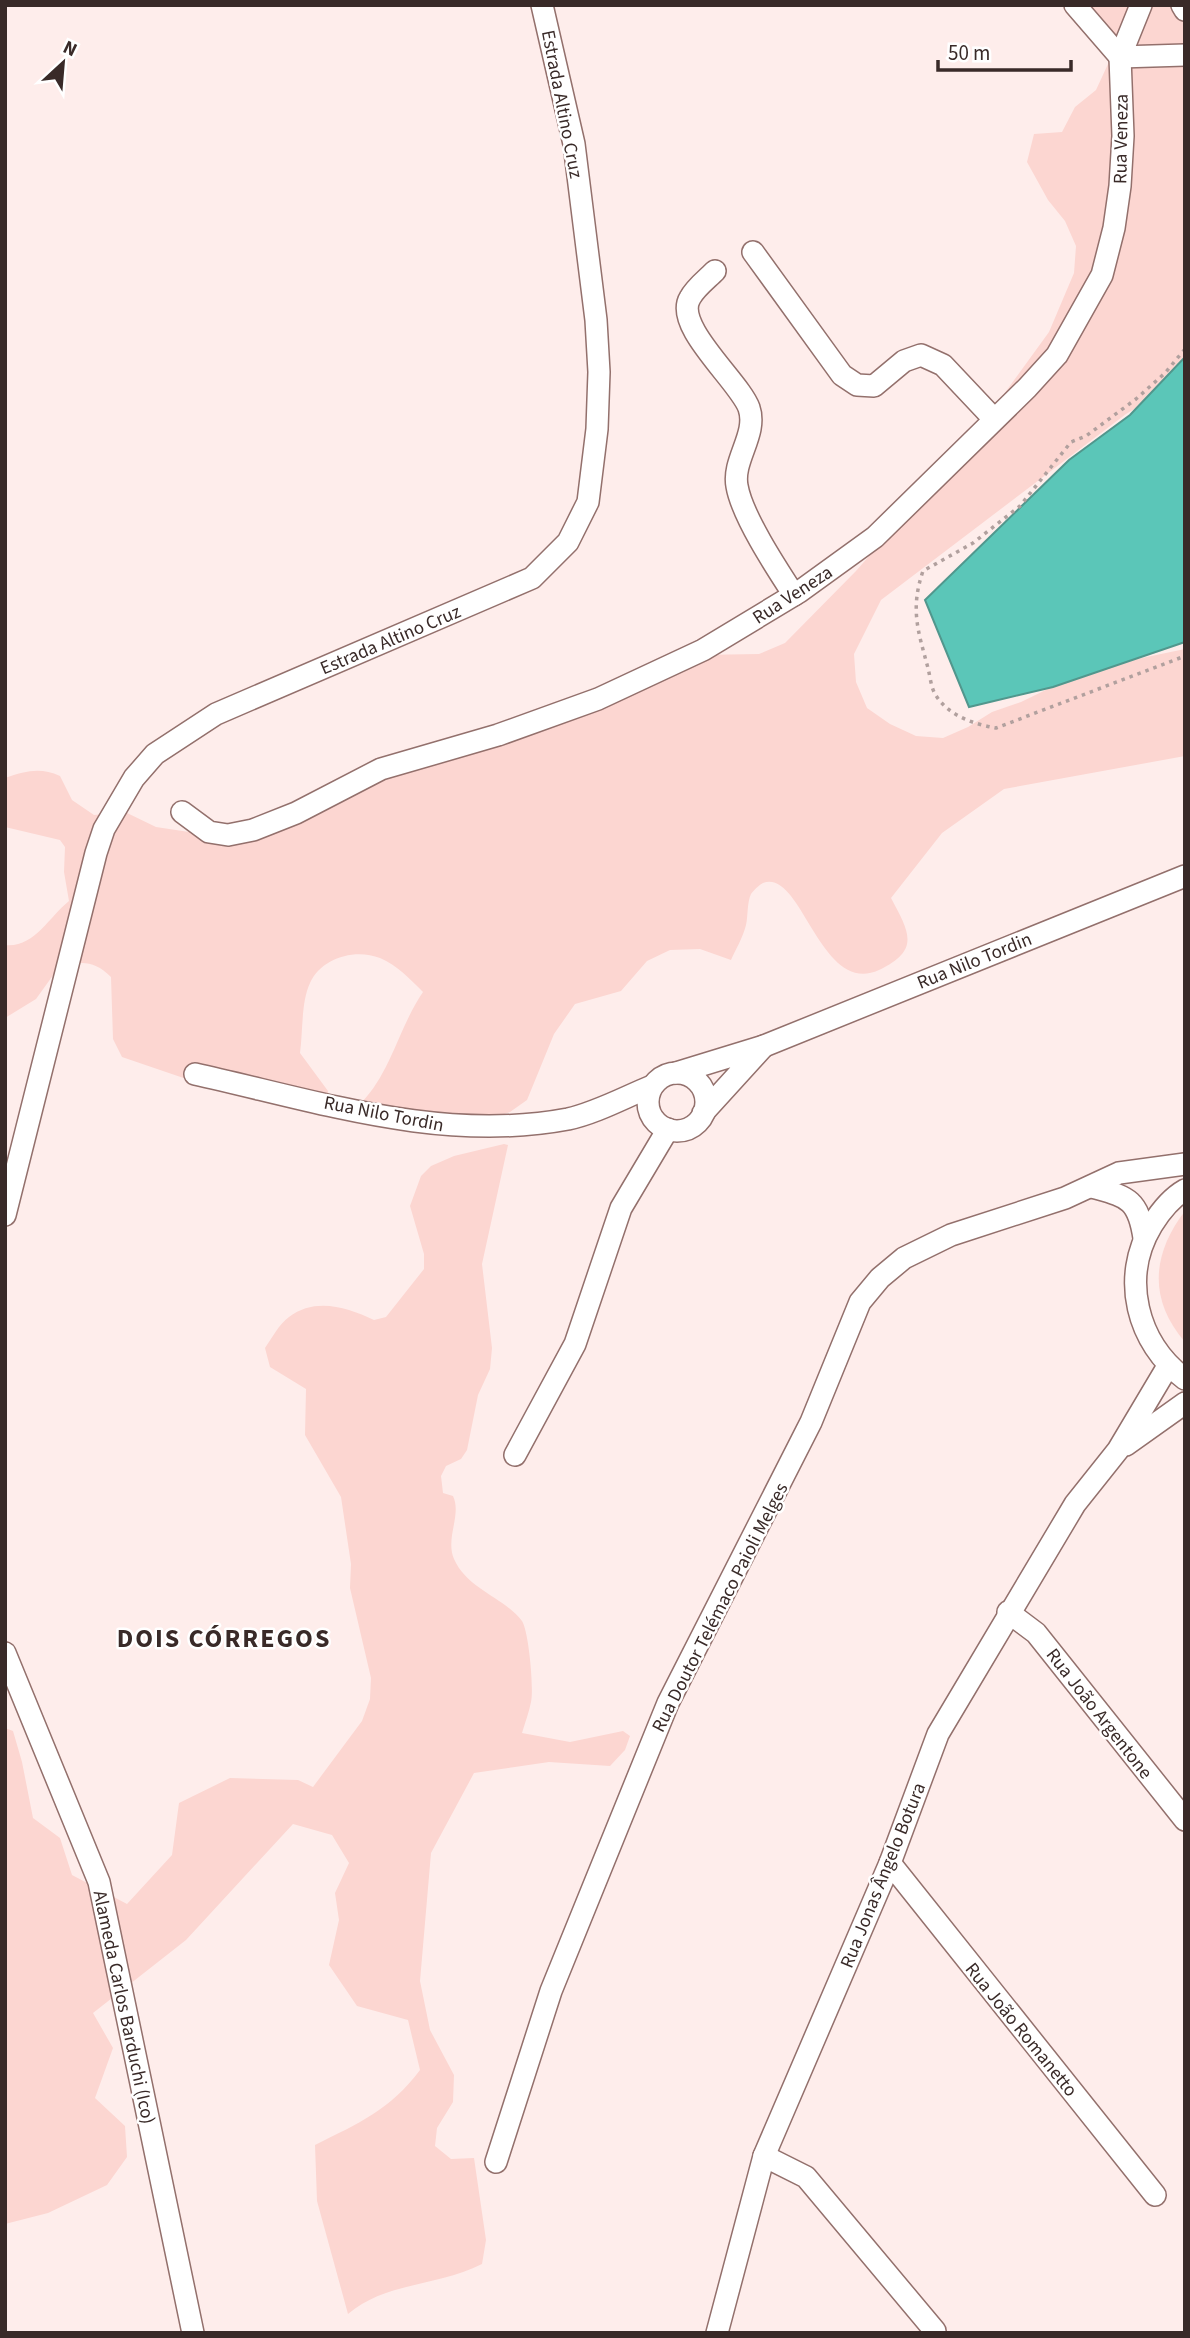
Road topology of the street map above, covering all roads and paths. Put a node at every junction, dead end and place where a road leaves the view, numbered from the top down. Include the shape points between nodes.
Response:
1 (1075, 5) edge
2 (1141, 5) edge
3 (543, 6) edge
4 (1185, 55) edge
5 (1120, 57) junction
6 (754, 252) dead end
7 (715, 271) dead end
8 (1185, 349) edge
9 (993, 418) junction
10 (794, 595) junction
11 (1185, 656) edge
12 (182, 812) dead end
13 (1185, 876) edge
14 (764, 1046) junction
15 (676, 1073) junction
16 (195, 1074) dead end
17 (652, 1086) junction
18 (703, 1113) junction
19 (668, 1129) junction
20 (1185, 1164) edge
21 (1092, 1187) junction
22 (1185, 1190) edge
23 (5, 1215) edge
24 (1144, 1238) junction
25 (1177, 1373) edge
26 (1185, 1403) edge
27 (1118, 1450) junction
28 (516, 1455) dead end
29 (1008, 1612) junction
30 (5, 1653) edge
31 (1185, 1821) edge
32 (890, 1863) junction
33 (764, 2156) junction
34 (496, 2162) dead end
35 (1155, 2195) dead end
36 (935, 2331) dead end
37 (193, 2333) edge
38 (716, 2333) edge

1 - 5 street
2 - 5 street
3 - 23 street, Estrada Altino Cruz via 574,144 596,320 597,429 588,502 568,542 532,578 216,714 155,754 134,778 104,829 96,853
4 - 5 street
5 - 9 street, Rua Veneza via 1120,186 1102,275 1056,355
6 - 9 street via 842,375 857,385 874,386 904,361 921,355 943,365
7 - 10 street via 688,300 687,315 749,408 750,425 736,485 761,541
8 - 11 path via 1136,399 1071,442 1020,506 973,543 923,571 914,619 935,694 958,716 996,728
9 - 10 street, Rua Veneza via 875,537
10 - 12 street, Rua Veneza via 703,650 598,699 498,735 381,769 253,830 228,835 209,832
13 - 14 street, Rua Nilo Tordin
14 - 15 street, Rua Nilo Tordin
14 - 18 street, Rua Nilo Tordin
15 - 17 street
15 - 18 street via 701,1086
16 - 17 street, Rua Nilo Tordin via 422,1124 475,1128 571,1118
17 - 19 street via 650,1114
18 - 19 street via 691,1127
19 - 28 street via 621,1208 575,1344
20 - 21 street, Rua Doutor Telémaco Paioli Melges via 1119,1173
21 - 24 street via 1135,1205
21 - 34 street, Rua Doutor Telémaco Paioli Melges via 951,1235 904,1258 860,1302 811,1422 668,1703 551,1991
22 - 24 street via 1159,1213
24 - 25 street via 1136,1265 1140,1321 1153,1347
25 - 27 street, Rua Jonas Ângelo Botura
26 - 27 street, Rua Jonas Ângelo Botura
27 - 29 street, Rua Jonas Ângelo Botura via 1075,1504
29 - 31 street, Rua João Argentone via 1036,1633
29 - 32 street, Rua Jonas Ângelo Botura via 938,1734
30 - 37 street, Alameda Carlos Barduchi (Ico) via 99,1882
32 - 33 street, Rua Jonas Ângelo Botura
32 - 35 street, Rua João Romanetto
33 - 36 street via 806,2177
33 - 38 street, Rua Jonas Ângelo Botura

